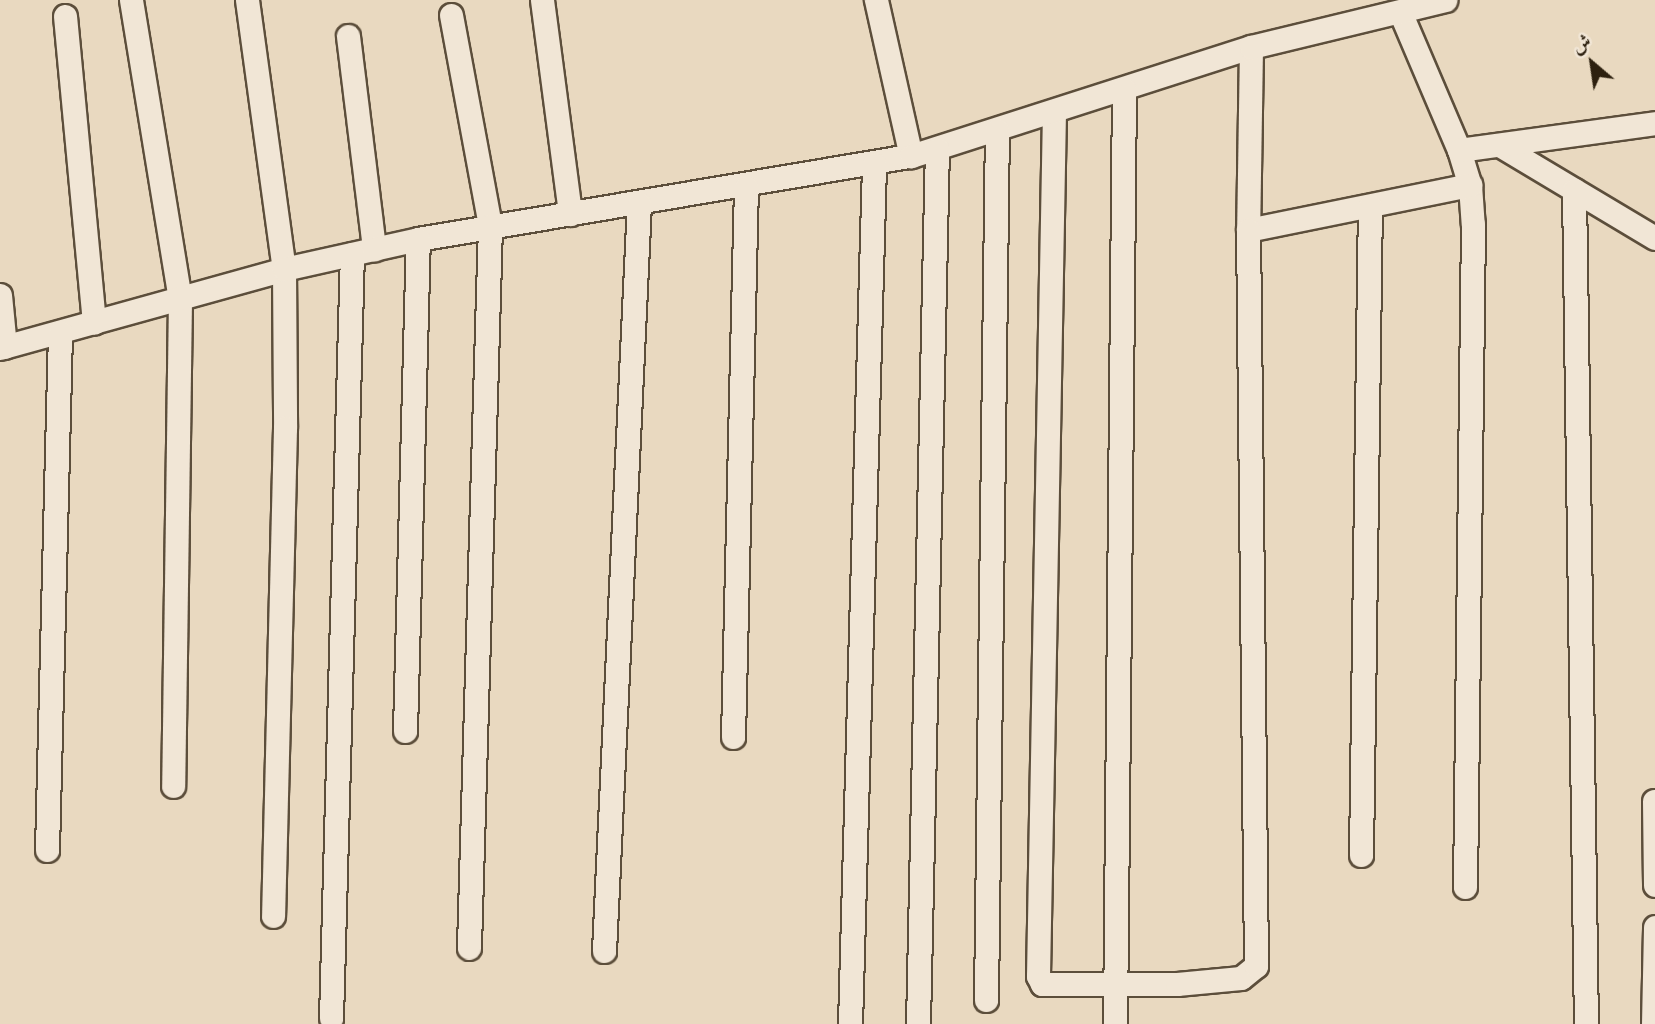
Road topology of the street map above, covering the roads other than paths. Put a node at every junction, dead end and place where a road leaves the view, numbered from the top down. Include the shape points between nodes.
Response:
1 (131, 0) edge
2 (247, 0) edge
3 (542, 0) edge
4 (876, 0) edge
5 (1445, 0) edge
6 (1401, 14) junction
7 (451, 15) dead end
8 (65, 16) dead end
9 (348, 36) dead end
10 (1251, 47) junction
11 (1124, 89) junction
12 (1054, 111) junction
13 (1655, 123) edge
14 (997, 131) junction
15 (1501, 146) junction
16 (936, 149) junction
17 (1459, 150) junction
18 (911, 156) junction
19 (874, 164) junction
20 (1470, 185) junction
21 (746, 187) junction
22 (1574, 190) junction
23 (639, 204) junction
24 (1370, 206) junction
25 (570, 214) junction
26 (490, 226) junction
27 (1248, 230) junction
28 (1655, 238) edge
29 (418, 239) junction
30 (363, 251) junction
31 (284, 269) junction
32 (0, 295) edge
33 (180, 299) junction
34 (94, 323) junction
35 (60, 332) junction
36 (3, 347) edge
37 (405, 731) dead end
38 (733, 737) dead end
39 (173, 786) dead end
40 (1654, 801) edge
41 (47, 850) dead end
42 (1361, 855) dead end
43 (1655, 885) edge
44 (1465, 887) dead end
45 (273, 916) dead end
46 (1655, 927) edge
47 (469, 948) dead end
48 (604, 951) dead end
49 (1115, 984) junction
50 (986, 1000) dead end
51 (331, 1018) dead end
52 (850, 1024) edge
53 (918, 1024) edge
54 (1115, 1024) edge
55 (1586, 1024) edge
56 (1653, 1024) edge

1 - 33 street
2 - 31 street
3 - 25 street
4 - 18 street
5 - 6 street
6 - 10 street
6 - 17 street
7 - 26 street
8 - 34 street
9 - 30 street
10 - 11 street
10 - 27 street
11 - 12 street
11 - 49 street
12 - 14 street
12 - 49 street via 1038,976 1042,984
13 - 15 street
14 - 16 street
14 - 50 street
15 - 17 street
15 - 22 street
16 - 18 street
16 - 53 street
17 - 20 street
18 - 19 street
19 - 21 street
19 - 52 street
20 - 24 street
20 - 44 street via 1471,573
21 - 23 street
21 - 38 street
22 - 28 street
22 - 55 street
23 - 25 street
23 - 48 street
24 - 27 street
24 - 42 street
25 - 26 street
26 - 29 street
26 - 47 street
27 - 49 street via 1256,966 1241,978
29 - 30 street
29 - 37 street
30 - 31 street
30 - 51 street
31 - 33 street
31 - 45 street via 285,428
32 - 36 street
33 - 34 street
33 - 39 street
34 - 35 street
35 - 36 street
35 - 41 street
40 - 43 street
46 - 56 street
49 - 54 street

